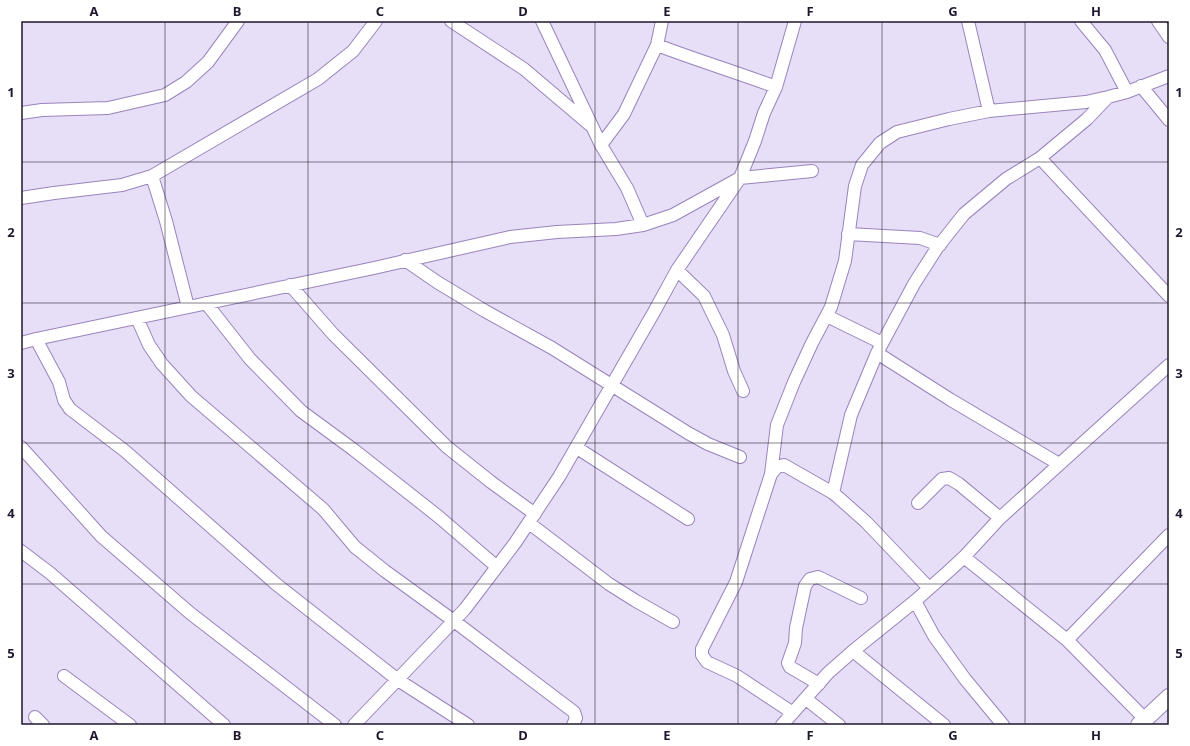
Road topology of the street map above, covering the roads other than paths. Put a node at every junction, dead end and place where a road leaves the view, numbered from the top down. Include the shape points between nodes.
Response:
1 (238, 21) edge
2 (376, 21) edge
3 (451, 21) edge
4 (542, 21) edge
5 (662, 21) edge
6 (795, 21) edge
7 (968, 21) edge
8 (1081, 21) edge
9 (1158, 21) edge
10 (1169, 37) edge
11 (657, 45) junction
12 (1169, 76) edge
13 (1141, 86) junction
14 (776, 87) junction
15 (1127, 92) junction
16 (1108, 97) junction
17 (989, 111) junction
18 (21, 113) edge
19 (1169, 120) edge
20 (594, 128) junction
21 (601, 145) junction
22 (1040, 158) junction
23 (812, 172) dead end
24 (152, 176) junction
25 (740, 178) junction
26 (21, 198) edge
27 (643, 225) junction
28 (848, 234) junction
29 (940, 245) junction
30 (405, 260) junction
31 (677, 270) junction
32 (290, 285) junction
33 (1169, 296) edge
34 (206, 303) junction
35 (188, 307) junction
36 (827, 316) junction
37 (137, 318) junction
38 (36, 339) junction
39 (21, 343) edge
40 (880, 348) junction
41 (1169, 365) edge
42 (612, 385) junction
43 (743, 391) dead end
44 (21, 447) edge
45 (577, 448) junction
46 (740, 457) dead end
47 (1059, 464) junction
48 (770, 474) junction
49 (833, 493) junction
50 (918, 503) dead end
51 (1000, 518) junction
52 (532, 519) junction
53 (688, 519) dead end
54 (1169, 535) edge
55 (21, 551) edge
56 (964, 557) junction
57 (497, 567) junction
58 (929, 588) junction
59 (861, 598) dead end
60 (915, 601) junction
61 (454, 621) junction
62 (674, 622) dead end
63 (1067, 640) junction
64 (853, 651) junction
65 (64, 676) dead end
66 (398, 680) junction
67 (819, 684) junction
68 (1169, 697) edge
69 (806, 699) junction
70 (793, 713) junction
71 (1142, 722) edge
72 (1001, 724) edge
73 (130, 725) edge
74 (224, 725) edge
75 (335, 725) edge
76 (354, 725) edge
77 (468, 725) edge
78 (572, 725) edge
79 (782, 725) edge
80 (839, 725) edge
81 (944, 725) edge

1 - 18 street via 208,62 186,82 165,95 108,108
2 - 24 street via 353,51 318,78
3 - 20 street via 524,69
4 - 20 street
5 - 11 street
6 - 14 street
7 - 17 street
8 - 15 street via 1105,50
9 - 10 street
11 - 14 street via 699,62
11 - 21 street via 621,119
12 - 13 street
13 - 15 street
13 - 19 street
14 - 25 street
15 - 16 street
16 - 17 street via 1086,102
16 - 22 street via 1087,119
17 - 28 street via 897,132 880,143 862,165 855,186
20 - 21 street
21 - 27 street via 627,188
22 - 29 street via 1006,179 964,214
22 - 33 street
23 - 25 street
24 - 26 street via 122,185
24 - 35 street
25 - 27 street via 673,215
25 - 31 street
27 - 30 street via 510,237
28 - 29 street via 920,238
28 - 36 street via 845,261
29 - 40 street via 914,284
30 - 32 street
30 - 42 street via 436,282
31 - 42 street
31 - 43 street via 704,296 723,335
32 - 34 street
32 - 52 street via 333,334 447,447
34 - 35 street
34 - 57 street via 250,359 300,411 439,517
35 - 37 street
36 - 40 street
36 - 48 street via 794,382 778,425
37 - 38 street
37 - 61 street via 149,345 162,364 191,396 322,509 355,547
38 - 39 street
38 - 66 street via 70,409 125,451 276,584
40 - 47 street via 951,400
40 - 49 street via 851,415
41 - 47 street
42 - 45 street
42 - 46 street via 708,444
44 - 75 street via 101,536 190,613
45 - 52 street
45 - 53 street
47 - 51 street
48 - 49 street via 777,467 784,465
48 - 70 street via 736,582 702,649 702,655 707,662 737,676
49 - 58 street via 866,522
50 - 51 street via 942,479 949,478
51 - 56 street
52 - 57 street
52 - 62 street via 609,584
54 - 63 street
55 - 74 street via 50,573
56 - 58 street
56 - 63 street
57 - 61 street
58 - 60 street
59 - 67 street via 818,577 810,578 805,586 796,628 796,643 788,663 790,667
60 - 64 street
60 - 72 street via 934,636
61 - 66 street
61 - 78 street via 574,712 576,718
63 - 71 street
64 - 67 street
64 - 81 street
65 - 73 street
66 - 76 street
66 - 77 street
67 - 69 street
68 - 71 street
69 - 70 street
69 - 80 street
70 - 79 street

